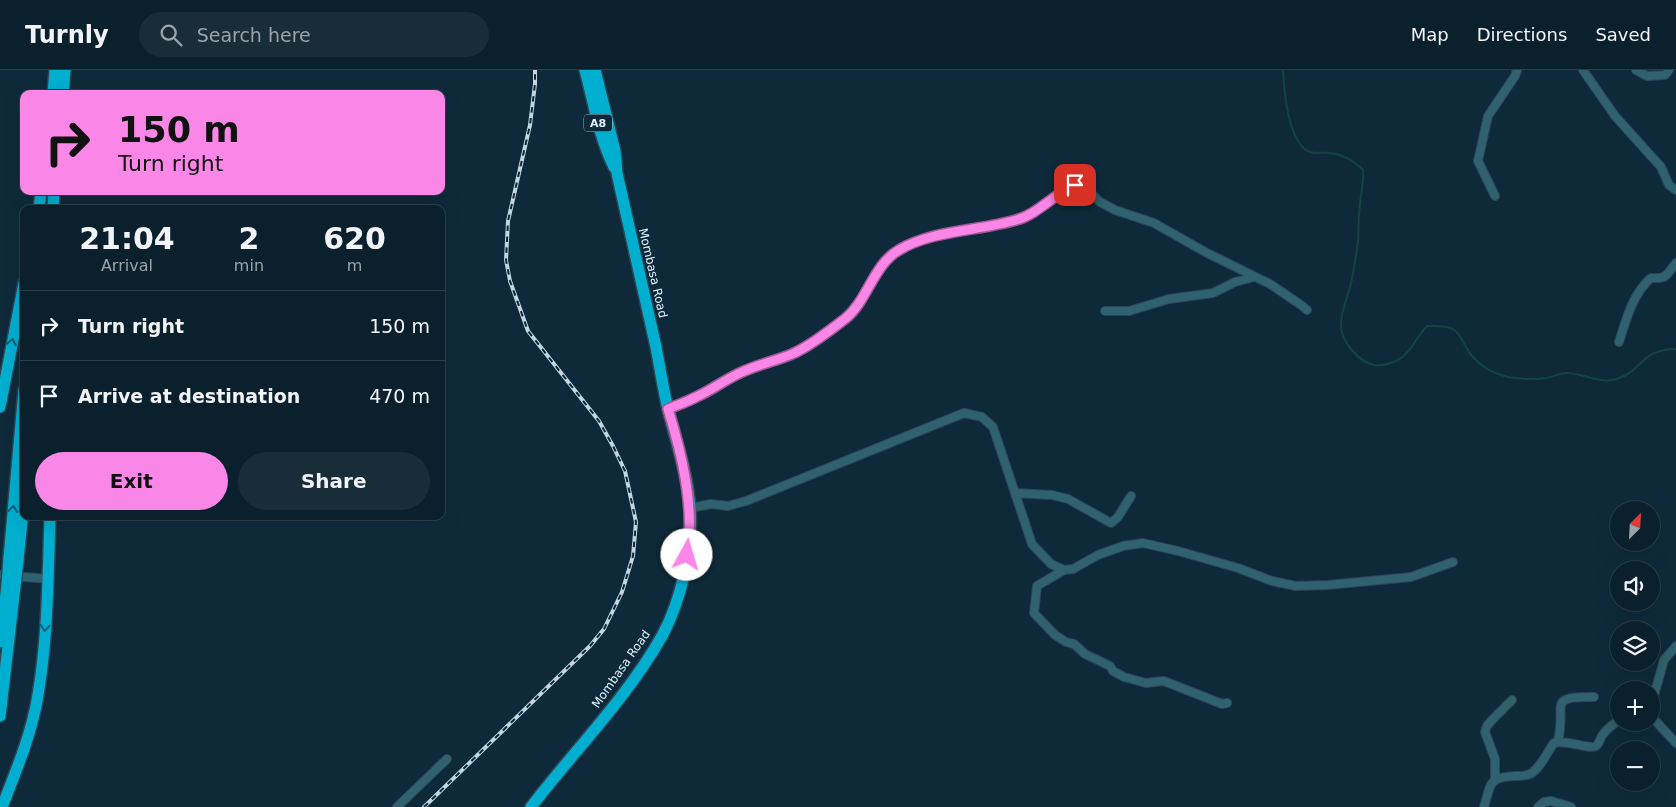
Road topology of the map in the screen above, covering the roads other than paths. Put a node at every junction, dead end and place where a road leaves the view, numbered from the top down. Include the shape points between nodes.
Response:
1 (56, 70) edge
2 (65, 70) edge
3 (585, 70) edge
4 (595, 70) edge
5 (1517, 70) edge
6 (1583, 70) edge
7 (1636, 70) edge
8 (1669, 70) edge
9 (54, 90) edge
10 (63, 90) edge
11 (617, 173) junction
12 (1676, 190) edge
13 (1495, 196) dead end
14 (1676, 263) edge
15 (1254, 277) junction
16 (20, 304) edge
17 (1307, 310) dead end
18 (1104, 311) dead end
19 (1619, 342) dead end
20 (0, 408) edge
21 (668, 409) junction
22 (20, 458) edge
23 (1015, 493) junction
24 (1131, 496) dead end
25 (690, 508) junction
26 (21, 520) edge
27 (50, 520) edge
28 (14, 559) junction
29 (1453, 562) dead end
30 (1064, 570) junction
31 (49, 579) junction
32 (7, 582) edge
33 (0, 642) edge
34 (1676, 646) edge
35 (1658, 681) edge
36 (1594, 697) dead end
37 (1512, 700) dead end
38 (1227, 703) dead end
39 (0, 716) edge
40 (1660, 726) edge
41 (1610, 727) edge
42 (1558, 741) junction
43 (1676, 743) edge
44 (447, 759) dead end
45 (1495, 779) junction
46 (2, 807) edge
47 (397, 807) edge
48 (531, 807) edge
49 (1484, 807) edge
50 (1538, 807) edge
51 (1571, 807) edge

1 - 9 highway
2 - 10 highway
3 - 11 highway, Mombasa Road / A8 via 605,147
4 - 11 highway, Mombasa Road / A8 via 615,151
5 - 13 street via 1488,116 1478,161
6 - 12 street via 1615,116
7 - 8 street via 1647,76 1665,75
11 - 21 highway, Mombasa Road / A8
14 - 19 street via 1667,276 1651,278 1644,284 1630,309
15 - 17 street via 1270,284
15 - 18 street via 1213,293 1169,299 1130,311
15 - 21 street via 1154,223 1115,210 1075,185 1019,219 935,236 899,250 890,256 847,318 805,347 750,368
20 -> 16 highway
21 - 25 highway, Mombasa Road / A8
28 -> 22 highway
23 - 24 street via 1068,499 1111,523
23 - 25 street via 993,427 982,417 964,413 746,501 728,506 711,504
23 - 30 street via 1032,544 1051,564
25 - 48 highway, Mombasa Road / A8 via 690,540 682,584 662,636 638,673
26 - 28 highway
27 - 31 highway
28 - 32 highway, bridge
29 - 30 street via 1411,576 1296,586 1143,543 1123,546
30 - 38 street via 1037,586 1035,600 1034,614 1055,635 1124,677 1146,683 1164,681 1222,704
31 - 32 street
31 -> 46 highway via 38,696 23,752
32 - 33 highway
32 - 39 highway
34 - 35 street via 1664,660
36 - 42 street via 1574,697 1561,703
37 - 45 street via 1485,732 1495,759
40 - 43 street
41 - 42 street via 1592,748
42 - 45 street via 1530,774
44 - 47 street
45 - 49 street
50 - 51 street via 1551,801

